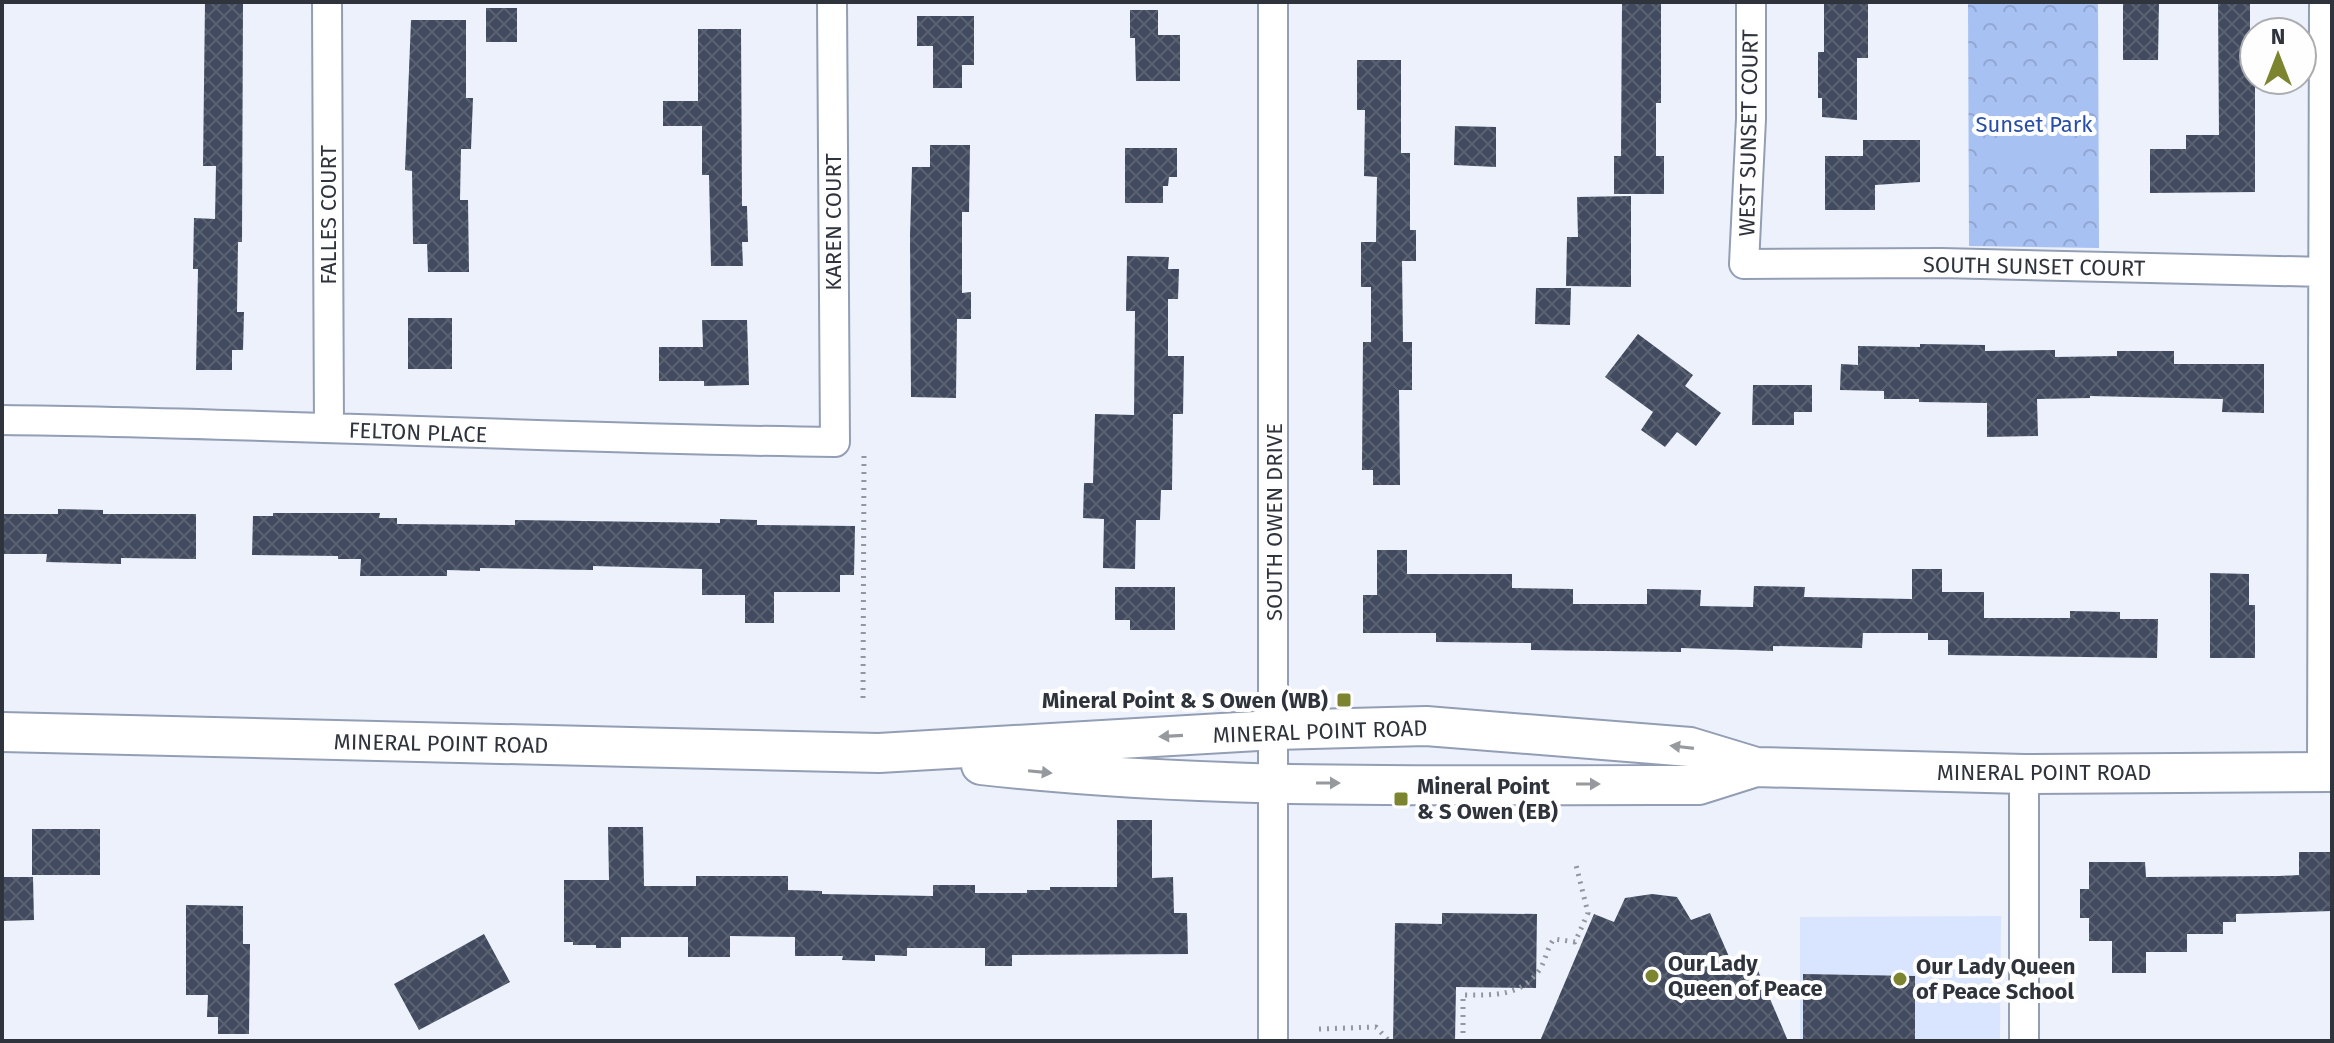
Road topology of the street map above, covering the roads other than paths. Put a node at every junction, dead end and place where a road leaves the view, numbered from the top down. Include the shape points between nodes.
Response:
1 (327, 2) edge
2 (832, 2) edge
3 (1273, 2) edge
4 (1751, 2) edge
5 (2324, 2) edge
6 (1744, 264) joint
7 (2324, 272) junction
8 (2, 420) edge
9 (329, 428) junction
10 (835, 442) joint
11 (1274, 730) junction
12 (2, 732) edge
13 (879, 753) junction
14 (1756, 767) junction
15 (2327, 772) edge
16 (2024, 774) junction
17 (1275, 783) junction
18 (1273, 1041) edge
19 (2024, 1041) edge

1 - 9 street, FALLES COURT
2 - 10 street, KAREN COURT
3 - 11 street, SOUTH OWEN DRIVE
4 - 6 street, WEST SUNSET COURT
5 - 7 street
6 - 7 street, SOUTH SUNSET COURT
7 - 15 street
8 - 9 street, FELTON PLACE
9 - 10 street, FELTON PLACE
11 -> 13 main road, MINERAL POINT ROAD
14 -> 11 main road, MINERAL POINT ROAD via 1690,747 1426,726
11 - 17 street, SOUTH OWEN DRIVE
12 - 13 main road, MINERAL POINT ROAD
13 -> 17 main road, MINERAL POINT ROAD via 1068,775
14 - 16 main road, MINERAL POINT ROAD
17 -> 14 main road, MINERAL POINT ROAD via 1699,785
15 - 16 main road, MINERAL POINT ROAD
16 - 19 street
17 - 18 street, SOUTH OWEN DRIVE

